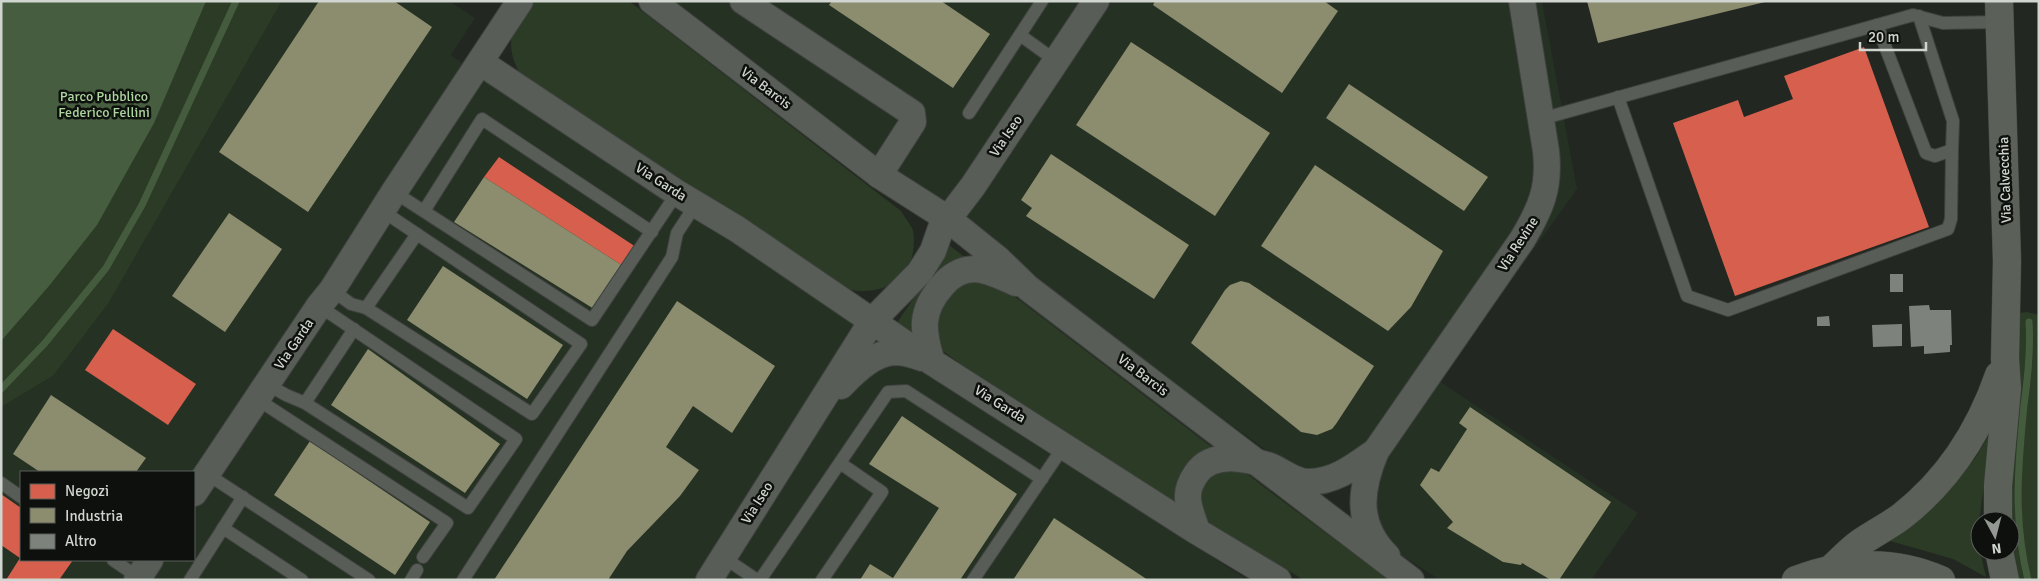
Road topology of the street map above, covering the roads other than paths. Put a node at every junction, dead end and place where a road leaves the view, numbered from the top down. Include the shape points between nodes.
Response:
1 (520, 1) edge
2 (652, 1) edge
3 (743, 1) edge
4 (1042, 1) edge
5 (1096, 1) edge
6 (1522, 1) edge
7 (2000, 11) edge
8 (1919, 16) junction
9 (1877, 25) junction
10 (1020, 35) junction
11 (1056, 61) junction
12 (480, 62) junction
13 (1618, 97) junction
14 (969, 113) dead end
15 (1541, 119) junction
16 (1952, 150) junction
17 (879, 175) junction
18 (900, 189) junction
19 (686, 198) junction
20 (388, 201) junction
21 (424, 212) junction
22 (948, 219) junction
23 (652, 232) junction
24 (416, 234) junction
25 (916, 277) junction
26 (1028, 288) junction
27 (326, 298) junction
28 (840, 300) junction
29 (366, 308) junction
30 (872, 321) junction
31 (354, 329) junction
32 (2005, 359) junction
33 (932, 362) junction
34 (262, 391) junction
35 (305, 403) junction
36 (806, 426) junction
37 (1064, 446) junction
38 (1376, 451) junction
39 (840, 463) junction
40 (1257, 463) junction
41 (1042, 479) junction
42 (1, 483) edge
43 (200, 483) edge
44 (20, 496) edge
45 (243, 496) junction
46 (1998, 511) edge
47 (223, 528) junction
48 (1197, 532) junction
49 (423, 557) dead end
50 (723, 557) junction
51 (115, 561) edge
52 (2001, 561) edge
53 (1831, 569) junction
54 (142, 572) edge
55 (1268, 577) edge
56 (190, 580) edge
57 (302, 580) edge
58 (369, 580) edge
59 (463, 580) edge
60 (709, 580) edge
61 (759, 580) edge
62 (822, 580) edge
63 (972, 580) edge
64 (1412, 580) edge
65 (1796, 580) edge
66 (1940, 580) edge
67 (2005, 580) edge

1 - 12 street
2 - 17 street, Via Barcis
3 - 17 street via 912,113 913,122
4 - 10 lane
5 - 11 street, Via Iseo
6 - 15 street, Via Revine
7 - 8 lane via 1943,23
7 - 32 main road, Via Calvecchia via 2007,261
8 - 9 lane
8 - 16 lane via 1953,121
9 - 13 lane
9 - 16 lane via 1926,153 1935,156
10 - 11 lane
10 - 14 lane
11 - 22 street, Via Iseo
12 - 19 street, Via Garda
12 - 20 street, Via Garda
13 - 15 lane
13 - 16 lane via 1687,296 1728,310 1948,229
15 - 38 street, Via Revine via 1548,169 1541,208
17 - 18 street, Via Barcis
18 - 22 street, Via Barcis
18 - 25 street via 924,228 925,244
19 - 23 lane
19 - 28 street, Via Garda
19 - 59 lane via 672,257
20 - 21 lane
20 - 24 lane
20 - 27 street, Via Garda
21 - 23 lane via 592,320
21 - 23 lane via 482,119
22 - 25 street, Via Iseo
22 - 26 street, Via Barcis
24 - 29 lane
24 - 29 lane via 581,344 532,414
25 - 28 street, Via Iseo via 880,301
25 - 30 street, Via Iseo
26 - 33 street, Via Barcis via 990,271 973,269 946,281 928,305 926,314 926,343
26 - 40 street, Via Barcis
27 - 29 lane
27 - 31 lane
27 - 34 street, Via Garda
28 - 30 street, Via Garda
30 - 33 street, Via Garda
30 - 36 street, Via Iseo
31 - 35 lane
31 - 35 lane via 516,439 468,508
32 - 46 main road, Via Calvecchia via 2006,397
32 - 53 main road, Via Calvecchia via 1984,416 1941,479 1902,516 1859,544
33 - 36 street, Via Iseo via 894,352 872,360 851,375
33 - 37 street, Via Garda
34 - 35 lane via 286,395
34 - 43 street, Via Garda
34 - 49 lane via 447,522
36 - 50 street, Via Iseo
37 - 41 lane
37 - 48 street, Via Garda
38 - 40 street, Via Revine via 1346,472 1328,480 1306,483
38 - 64 street, Via Revine via 1366,474 1363,495 1369,531 1379,548
39 - 41 lane via 888,392 906,391
39 - 61 lane
39 - 62 lane via 882,492
40 - 48 street, Via Barcis via 1240,458 1214,459 1200,468 1191,481 1188,495
40 - 64 street, Via Barcis
41 - 63 lane
42 - 44 lane
43 - 45 lane
45 - 47 lane
45 - 58 lane
47 - 56 lane
47 - 57 lane
48 - 55 street, Via Garda
50 - 60 street, Via Iseo
50 - 61 lane
51 - 54 lane
52 - 67 main road
53 - 65 main road
53 - 66 main road via 1888,566

